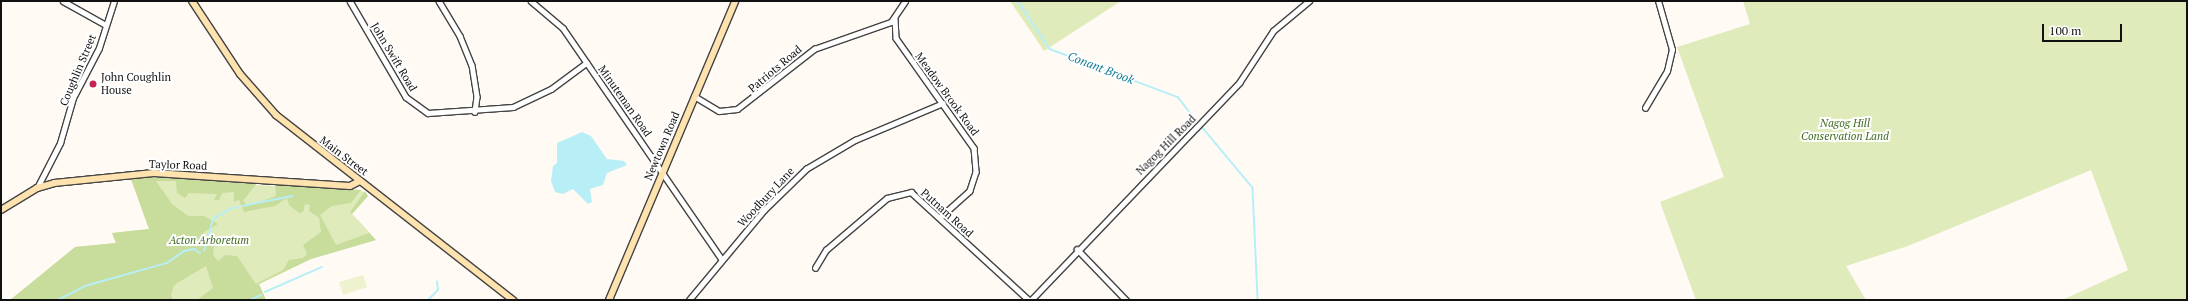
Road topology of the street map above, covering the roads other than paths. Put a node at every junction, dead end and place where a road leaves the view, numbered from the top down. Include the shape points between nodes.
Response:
1 (63, 1) edge
2 (114, 1) edge
3 (192, 1) edge
4 (350, 1) edge
5 (439, 1) edge
6 (531, 1) edge
7 (735, 1) edge
8 (905, 1) edge
9 (1309, 1) edge
10 (1658, 1) edge
11 (894, 18) junction
12 (106, 25) junction
13 (586, 63) junction
14 (694, 96) junction
15 (943, 103) junction
16 (1645, 108) dead end
17 (475, 112) junction
18 (662, 172) junction
19 (360, 181) junction
20 (37, 188) junction
21 (1, 210) edge
22 (940, 218) junction
23 (1077, 249) junction
24 (722, 259) junction
25 (814, 268) dead end
26 (1124, 299) edge
27 (512, 300) edge
28 (609, 300) edge
29 (688, 300) edge
30 (1030, 300) edge

1 - 12 street
2 - 12 street, Coughlin Street
3 - 19 street, Main Street via 253,92 296,132
4 - 17 street, John Swift Road via 413,105 428,113
5 - 17 street via 472,65 477,97
6 - 13 street, Minuteman Road via 563,28
7 - 14 street, Newtown Road
8 - 11 street, Patriots Road
9 - 23 street, Nagog Hill Road via 1273,31 1239,83
10 - 16 street via 1672,50 1667,71
11 - 14 street, Patriots Road via 878,28 814,49 737,109 719,111
11 - 15 street, Meadow Brook Road via 896,38
12 - 20 street, Coughlin Street via 73,98 60,143
13 - 17 street, John Swift Road via 536,97 513,107
13 - 18 street, Minuteman Road
14 - 18 street, Newtown Road
15 - 22 street, Meadow Brook Road via 971,141 976,165 970,191
15 - 24 street, Woodbury Lane via 823,156 781,192
18 - 24 street, Minuteman Road
18 - 28 street, Newtown Road
19 - 20 street, Taylor Road via 350,186 154,173 73,180
19 - 27 street, Main Street
20 - 21 street, Taylor Road
22 - 25 street, Putnam Road via 911,192 892,195 826,250
22 - 30 street, Putnam Road
23 - 26 street
23 - 30 street, Nagog Hill Road
24 - 29 street, Woodbury Lane

